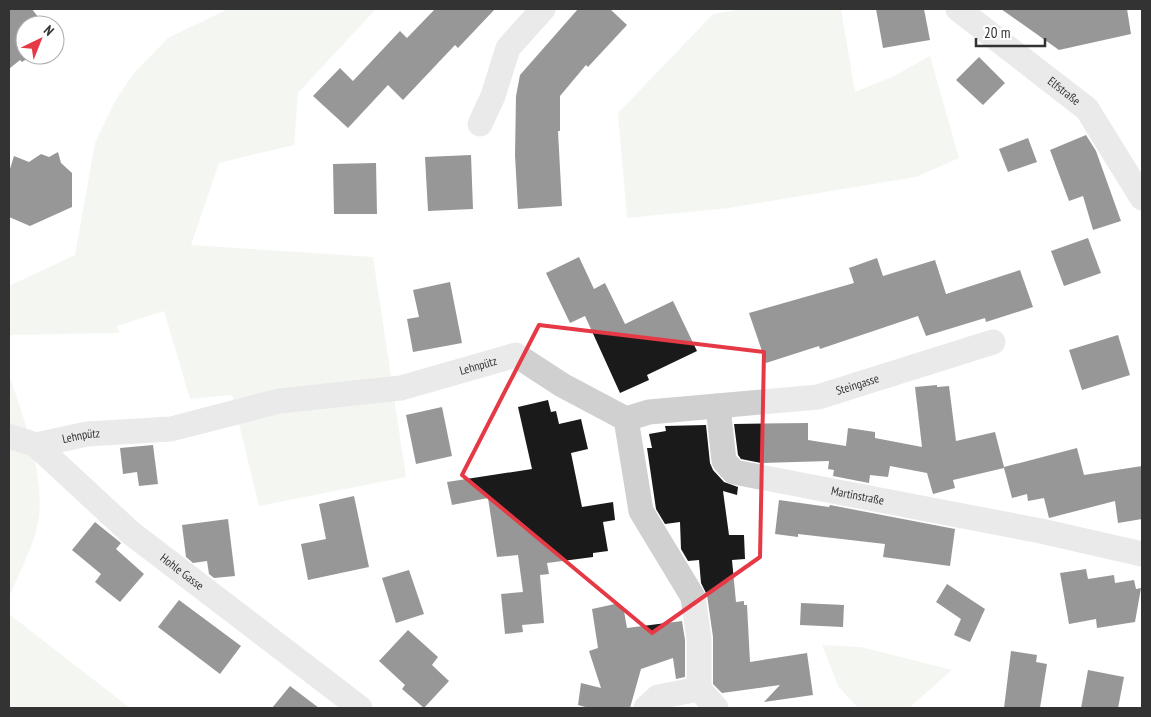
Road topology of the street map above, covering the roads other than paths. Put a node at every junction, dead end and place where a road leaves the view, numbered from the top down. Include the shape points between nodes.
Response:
1 (543, 9) edge
2 (958, 9) edge
3 (480, 124) dead end
4 (1142, 198) edge
5 (993, 342) dead end
6 (718, 406) junction
7 (626, 419) junction
8 (9, 436) edge
9 (36, 445) junction
10 (1142, 554) edge
11 (699, 688) junction
12 (360, 708) edge
13 (646, 708) edge
14 (716, 708) edge

1 - 3 street via 508,48 493,96
2 - 4 street, Elfstraße via 1087,109
5 - 6 street, Steingasse via 818,396
6 - 7 street via 649,412
6 - 10 street, Martinstraße via 724,461 734,472
7 - 9 street, Lehnpütz via 562,385 516,355 401,388 279,401 171,429 87,434
7 - 11 street via 641,511 693,597 699,639
8 - 9 street, Hohle Gasse
9 - 12 street, Hohle Gasse via 131,533
11 - 13 street via 658,697
11 - 14 street

